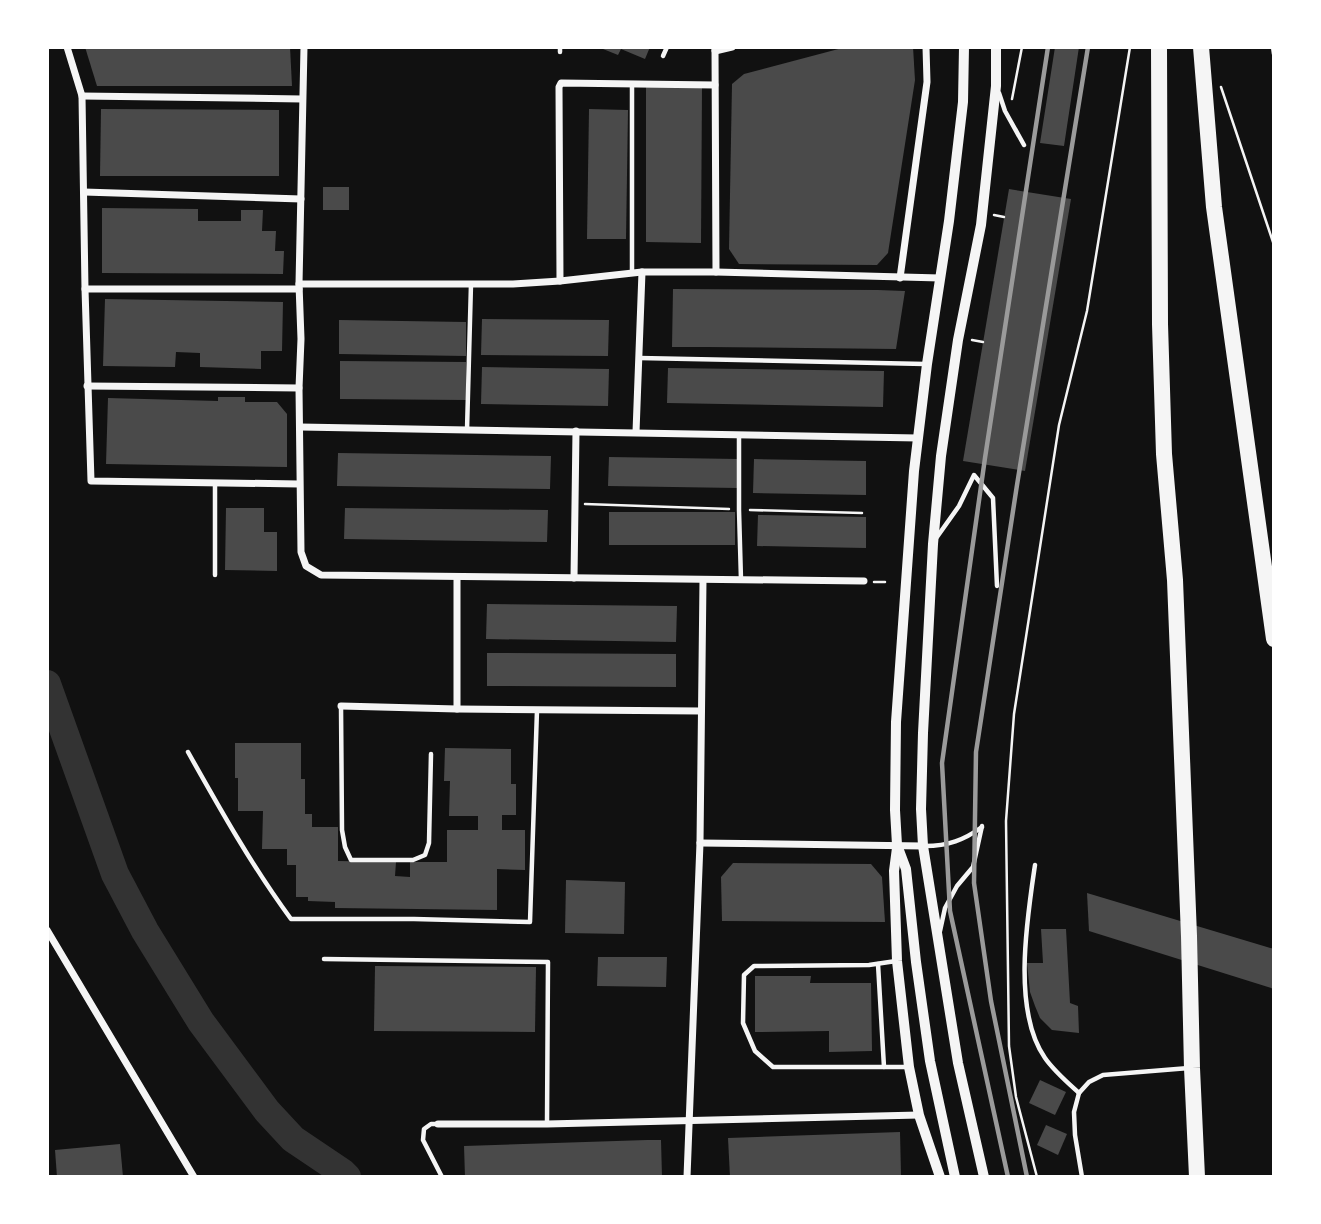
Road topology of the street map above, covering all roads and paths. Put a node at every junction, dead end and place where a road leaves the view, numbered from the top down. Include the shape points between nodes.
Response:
1 (67, 47) edge
2 (304, 47) edge
3 (667, 47) edge
4 (732, 47) edge
5 (926, 47) edge
6 (964, 47) edge
7 (996, 47) edge
8 (1022, 47) edge
9 (1130, 47) edge
10 (1159, 47) edge
11 (1201, 47) edge
12 (1273, 47) edge
13 (715, 49) edge
14 (1274, 54) edge
15 (663, 56) dead end
16 (632, 83) junction
17 (715, 85) junction
18 (996, 86) junction
19 (1221, 87) dead end
20 (82, 96) junction
21 (302, 99) junction
22 (1012, 99) dead end
23 (1024, 145) dead end
24 (84, 192) junction
25 (301, 199) junction
26 (990, 215) dead end
27 (1004, 217) dead end
28 (1274, 245) edge
29 (642, 272) junction
30 (716, 272) junction
31 (632, 273) junction
32 (900, 278) junction
33 (940, 278) junction
34 (560, 281) junction
35 (471, 284) junction
36 (299, 287) junction
37 (85, 289) junction
38 (971, 340) dead end
39 (983, 342) dead end
40 (639, 358) junction
41 (927, 364) junction
42 (87, 386) junction
43 (299, 387) junction
44 (300, 427) junction
45 (467, 429) junction
46 (576, 431) junction
47 (636, 432) junction
48 (739, 434) junction
49 (918, 438) junction
50 (215, 482) junction
51 (299, 484) junction
52 (575, 504) junction
53 (738, 510) junction
54 (862, 513) dead end
55 (933, 544) junction
56 (215, 575) dead end
57 (457, 577) junction
58 (574, 578) junction
59 (703, 580) junction
60 (741, 580) junction
61 (864, 582) dead end
62 (998, 586) dead end
63 (1274, 639) edge
64 (341, 706) joint
65 (457, 709) junction
66 (537, 710) junction
67 (702, 711) junction
68 (188, 752) dead end
69 (431, 754) dead end
70 (700, 843) junction
71 (897, 845) junction
72 (923, 845) junction
73 (1035, 865) dead end
74 (47, 930) edge
75 (939, 938) junction
76 (324, 959) dead end
77 (897, 961) junction
78 (878, 964) junction
79 (884, 1067) junction
80 (909, 1067) junction
81 (1192, 1068) junction
82 (1079, 1093) junction
83 (919, 1115) junction
84 (688, 1121) junction
85 (438, 1124) joint
86 (547, 1125) junction
87 (194, 1177) edge
88 (442, 1177) edge
89 (687, 1177) edge
90 (940, 1177) edge
91 (955, 1177) edge
92 (984, 1177) edge
93 (1037, 1177) edge
94 (1082, 1177) edge
95 (1196, 1177) edge

1 - 20 street
2 - 21 street
3 - 15 lane
4 - 13 street
5 - 32 street via 927,82
6 - 33 street via 962,102
7 - 18 street
8 - 22 path
9 - 93 path via 1087,311 1059,425 1014,714 1006,821 1009,1046 1016,1097
10 - 81 highway via 1164,454 1175,580
11 - 63 highway via 1214,208
12 - 14 lane
13 - 17 street
16 - 17 street
16 - 31 lane
16 - 34 street via 563,82 559,87
17 - 30 street
18 - 23 lane
18 - 55 street via 981,225 958,340
19 - 28 path
20 - 21 street
20 - 24 street
21 - 25 street
24 - 25 street
24 - 37 street
25 - 36 street
26 - 27 path
29 - 30 street
29 - 31 street
29 - 40 street
30 - 32 street
31 - 34 street
32 - 33 street
33 - 41 street
34 - 35 street
35 - 36 street
35 - 45 lane
36 - 37 street
36 - 43 street
37 - 42 street
38 - 39 path
40 - 41 lane
40 - 47 street
41 - 49 street
42 - 43 street
42 - 50 street via 91,481
43 - 44 street
44 - 45 street
44 - 51 street
45 - 46 street
46 - 47 street
46 - 52 street
47 - 48 street
48 - 49 street
48 - 53 lane
49 - 71 street via 897,722
50 - 51 street
50 - 56 lane
51 - 57 street via 301,552 306,566 321,575
52 - 53 path
52 - 58 street
53 - 54 path
53 - 60 lane
55 - 62 lane via 974,475 993,498
55 - 72 street via 923,733
57 - 58 street
57 - 65 street
58 - 59 street
59 - 60 street
59 - 67 street
60 - 61 street
64 - 65 street
64 - 69 lane via 342,830 351,860 413,860 425,855
65 - 66 street
66 - 67 street
66 - 68 lane via 530,922 290,919
67 - 70 street
70 - 71 street
70 - 84 street
71 - 72 street
71 - 77 street
71 - 91 street via 906,869 930,1061
72 - 75 street
72 - 75 lane via 951,844 982,827 973,867 945,908
73 - 82 lane via 1025,935 1027,1011 1044,1057
74 - 87 street
75 - 92 street via 958,1063
76 - 86 lane via 548,962
77 - 78 lane
77 - 80 street
78 - 79 lane
78 - 79 lane via 754,966 744,975 743,1023 755,1051 773,1067
79 - 80 lane
80 - 83 street
81 - 82 lane via 1103,1075
81 - 95 highway
82 - 94 lane via 1074,1112
83 - 84 street
83 - 90 street
84 - 86 street
84 - 89 street
85 - 86 street
85 - 88 lane via 424,1129 423,1140

